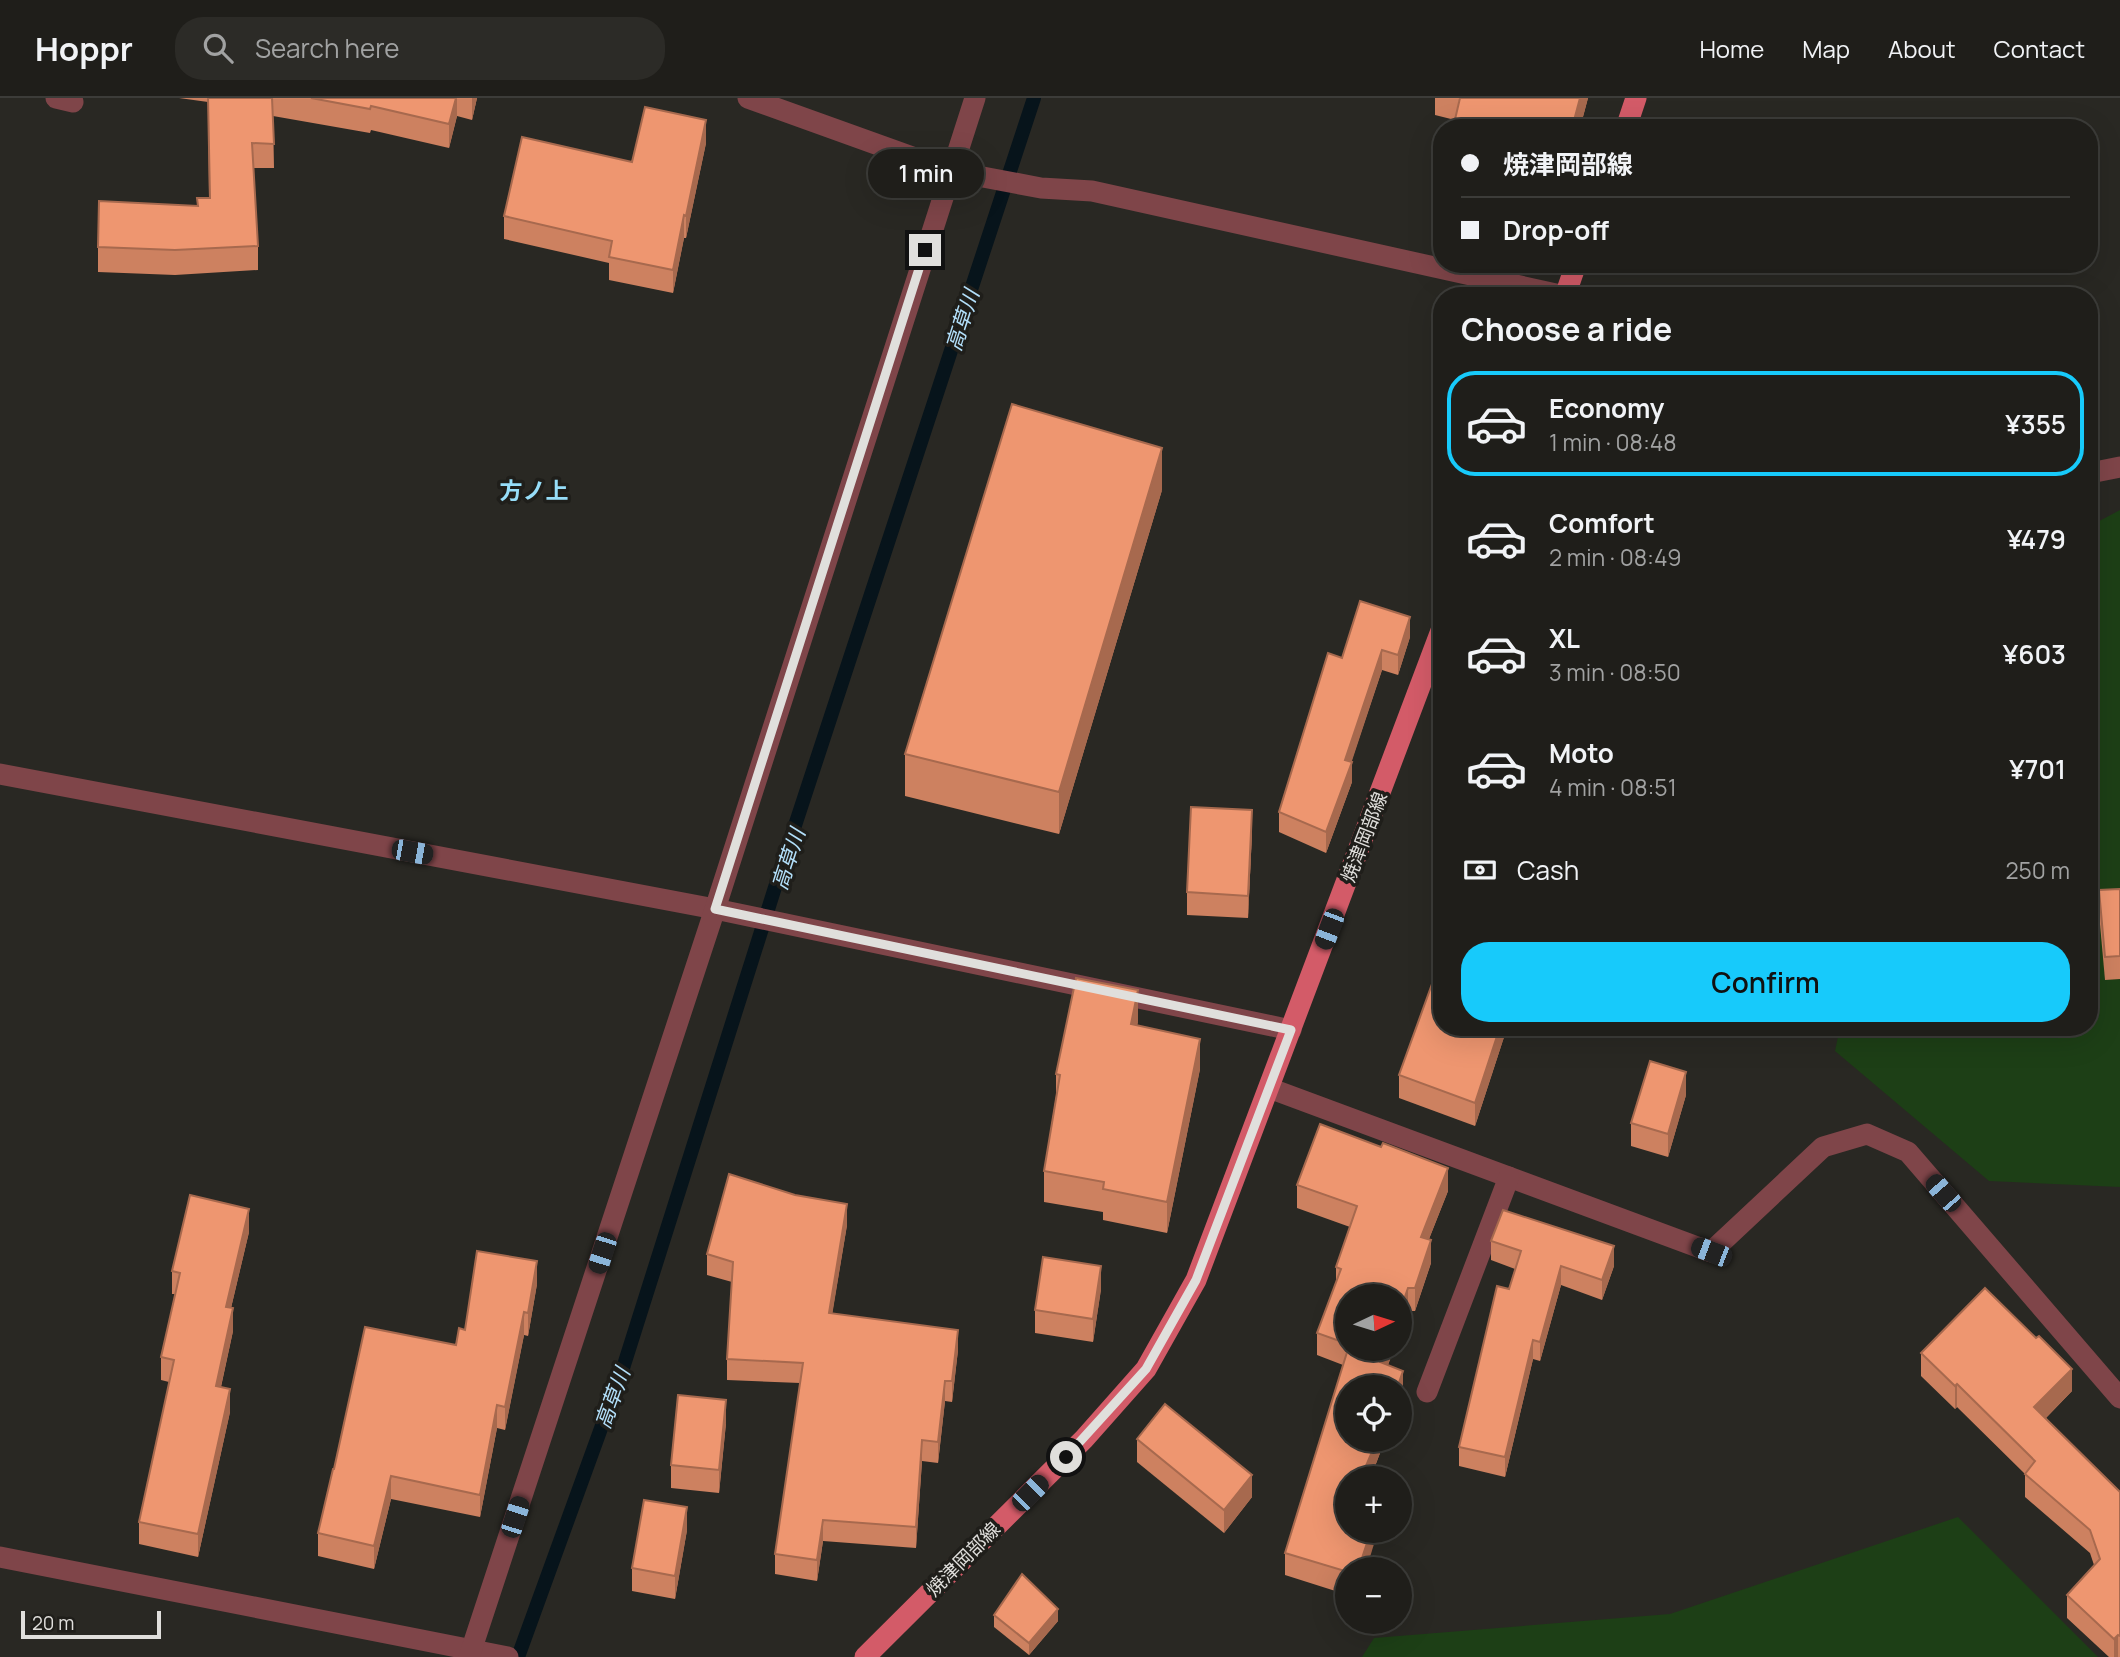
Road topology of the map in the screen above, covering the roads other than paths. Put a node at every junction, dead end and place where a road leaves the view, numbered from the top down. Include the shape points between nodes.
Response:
1 (748, 98) edge
2 (975, 98) edge
3 (1636, 98) edge
4 (1629, 119) edge
5 (951, 171) junction
6 (1433, 267) edge
7 (1461, 273) edge
8 (1524, 287) edge
9 (2120, 467) edge
10 (2098, 471) edge
11 (1433, 652) edge
12 (0, 774) edge
13 (724, 911) junction
14 (1291, 1030) junction
15 (1269, 1088) junction
16 (1509, 1177) junction
17 (1427, 1392) dead end
18 (2120, 1398) edge
19 (0, 1557) edge
20 (470, 1653) edge
21 (501, 1656) edge
22 (865, 1657) edge

1 - 5 street
2 - 5 street
3 - 4 main road
5 - 6 street via 1041,188 1091,191
5 - 13 street
7 - 8 street
9 - 10 street
11 - 14 main road, 焼津岡部線
12 - 13 street
13 - 14 street
13 - 20 street
14 - 15 main road, 焼津岡部線
15 - 16 street
15 - 22 main road, 焼津岡部線 via 1196,1280 1146,1369 1084,1438
16 - 17 street
16 - 18 street via 1711,1252 1823,1147 1867,1134 1908,1152
19 - 20 street
20 - 21 street

